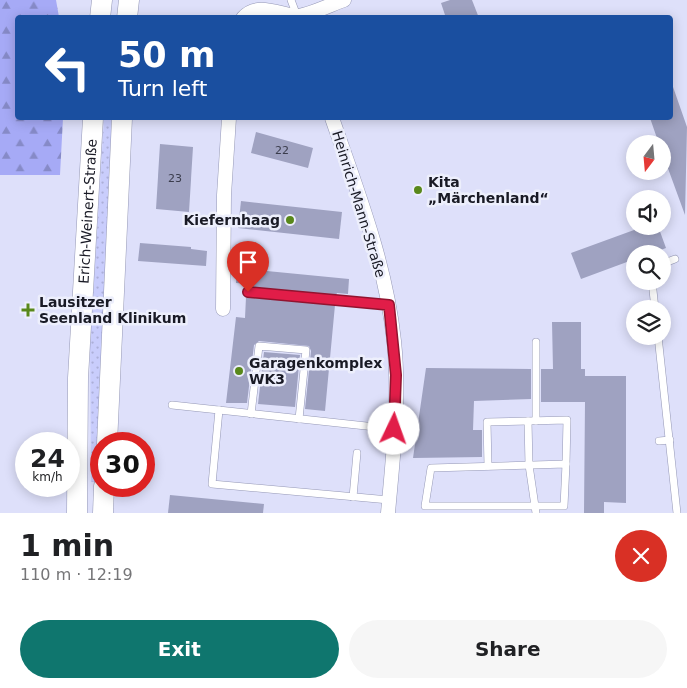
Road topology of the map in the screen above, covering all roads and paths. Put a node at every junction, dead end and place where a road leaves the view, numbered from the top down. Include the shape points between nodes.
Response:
1 (102, 0) edge
2 (129, 0) edge
3 (291, 0) edge
4 (344, 0) edge
5 (100, 15) edge
6 (127, 15) edge
7 (245, 15) edge
8 (291, 15) edge
9 (296, 15) edge
10 (303, 15) edge
11 (93, 120) edge
12 (122, 120) edge
13 (229, 120) edge
14 (333, 120) edge
15 (675, 259) dead end
16 (671, 261) edge
17 (248, 292) dead end
18 (389, 305) junction
19 (223, 308) dead end
20 (536, 342) dead end
21 (659, 345) edge
22 (172, 405) dead end
23 (218, 410) junction
24 (251, 414) junction
25 (299, 419) junction
26 (532, 421) junction
27 (394, 429) junction
28 (108, 432) edge
29 (659, 440) dead end
30 (670, 440) junction
31 (357, 453) dead end
32 (566, 464) junction
33 (529, 465) junction
34 (488, 466) junction
35 (104, 497) edge
36 (353, 497) junction
37 (389, 507) edge
38 (536, 510) edge
39 (77, 513) edge
40 (103, 513) edge
41 (677, 513) edge

1 - 5 street
2 - 6 street
3 - 9 lane
4 - 10 street
7 - 8 street via 260,10
11 - 39 street, Erich-Weinert-Straße via 78,378
12 - 28 street
13 - 19 street via 224,195
14 - 18 street, Heinrich-Mann-Straße via 365,214
15 - 16 lane
17 - 18 lane
18 - 27 street, Heinrich-Mann-Straße via 396,375
20 - 26 lane
21 - 30 lane
22 - 23 lane
23 - 24 lane
23 - 36 lane, Heinrich-Mann-Straße via 212,484
24 - 25 lane
24 - 25 lane via 259,346 306,350
25 - 27 lane
26 - 32 lane via 567,420
26 - 33 lane
26 - 34 lane via 487,422
27 - 37 street, Heinrich-Mann-Straße
29 - 30 lane
30 - 41 lane
31 - 36 lane
32 - 33 lane
32 - 38 lane via 564,506
33 - 34 lane
33 - 38 lane
34 - 38 lane via 431,468 425,506
35 - 40 street
36 - 37 lane, Heinrich-Mann-Straße

